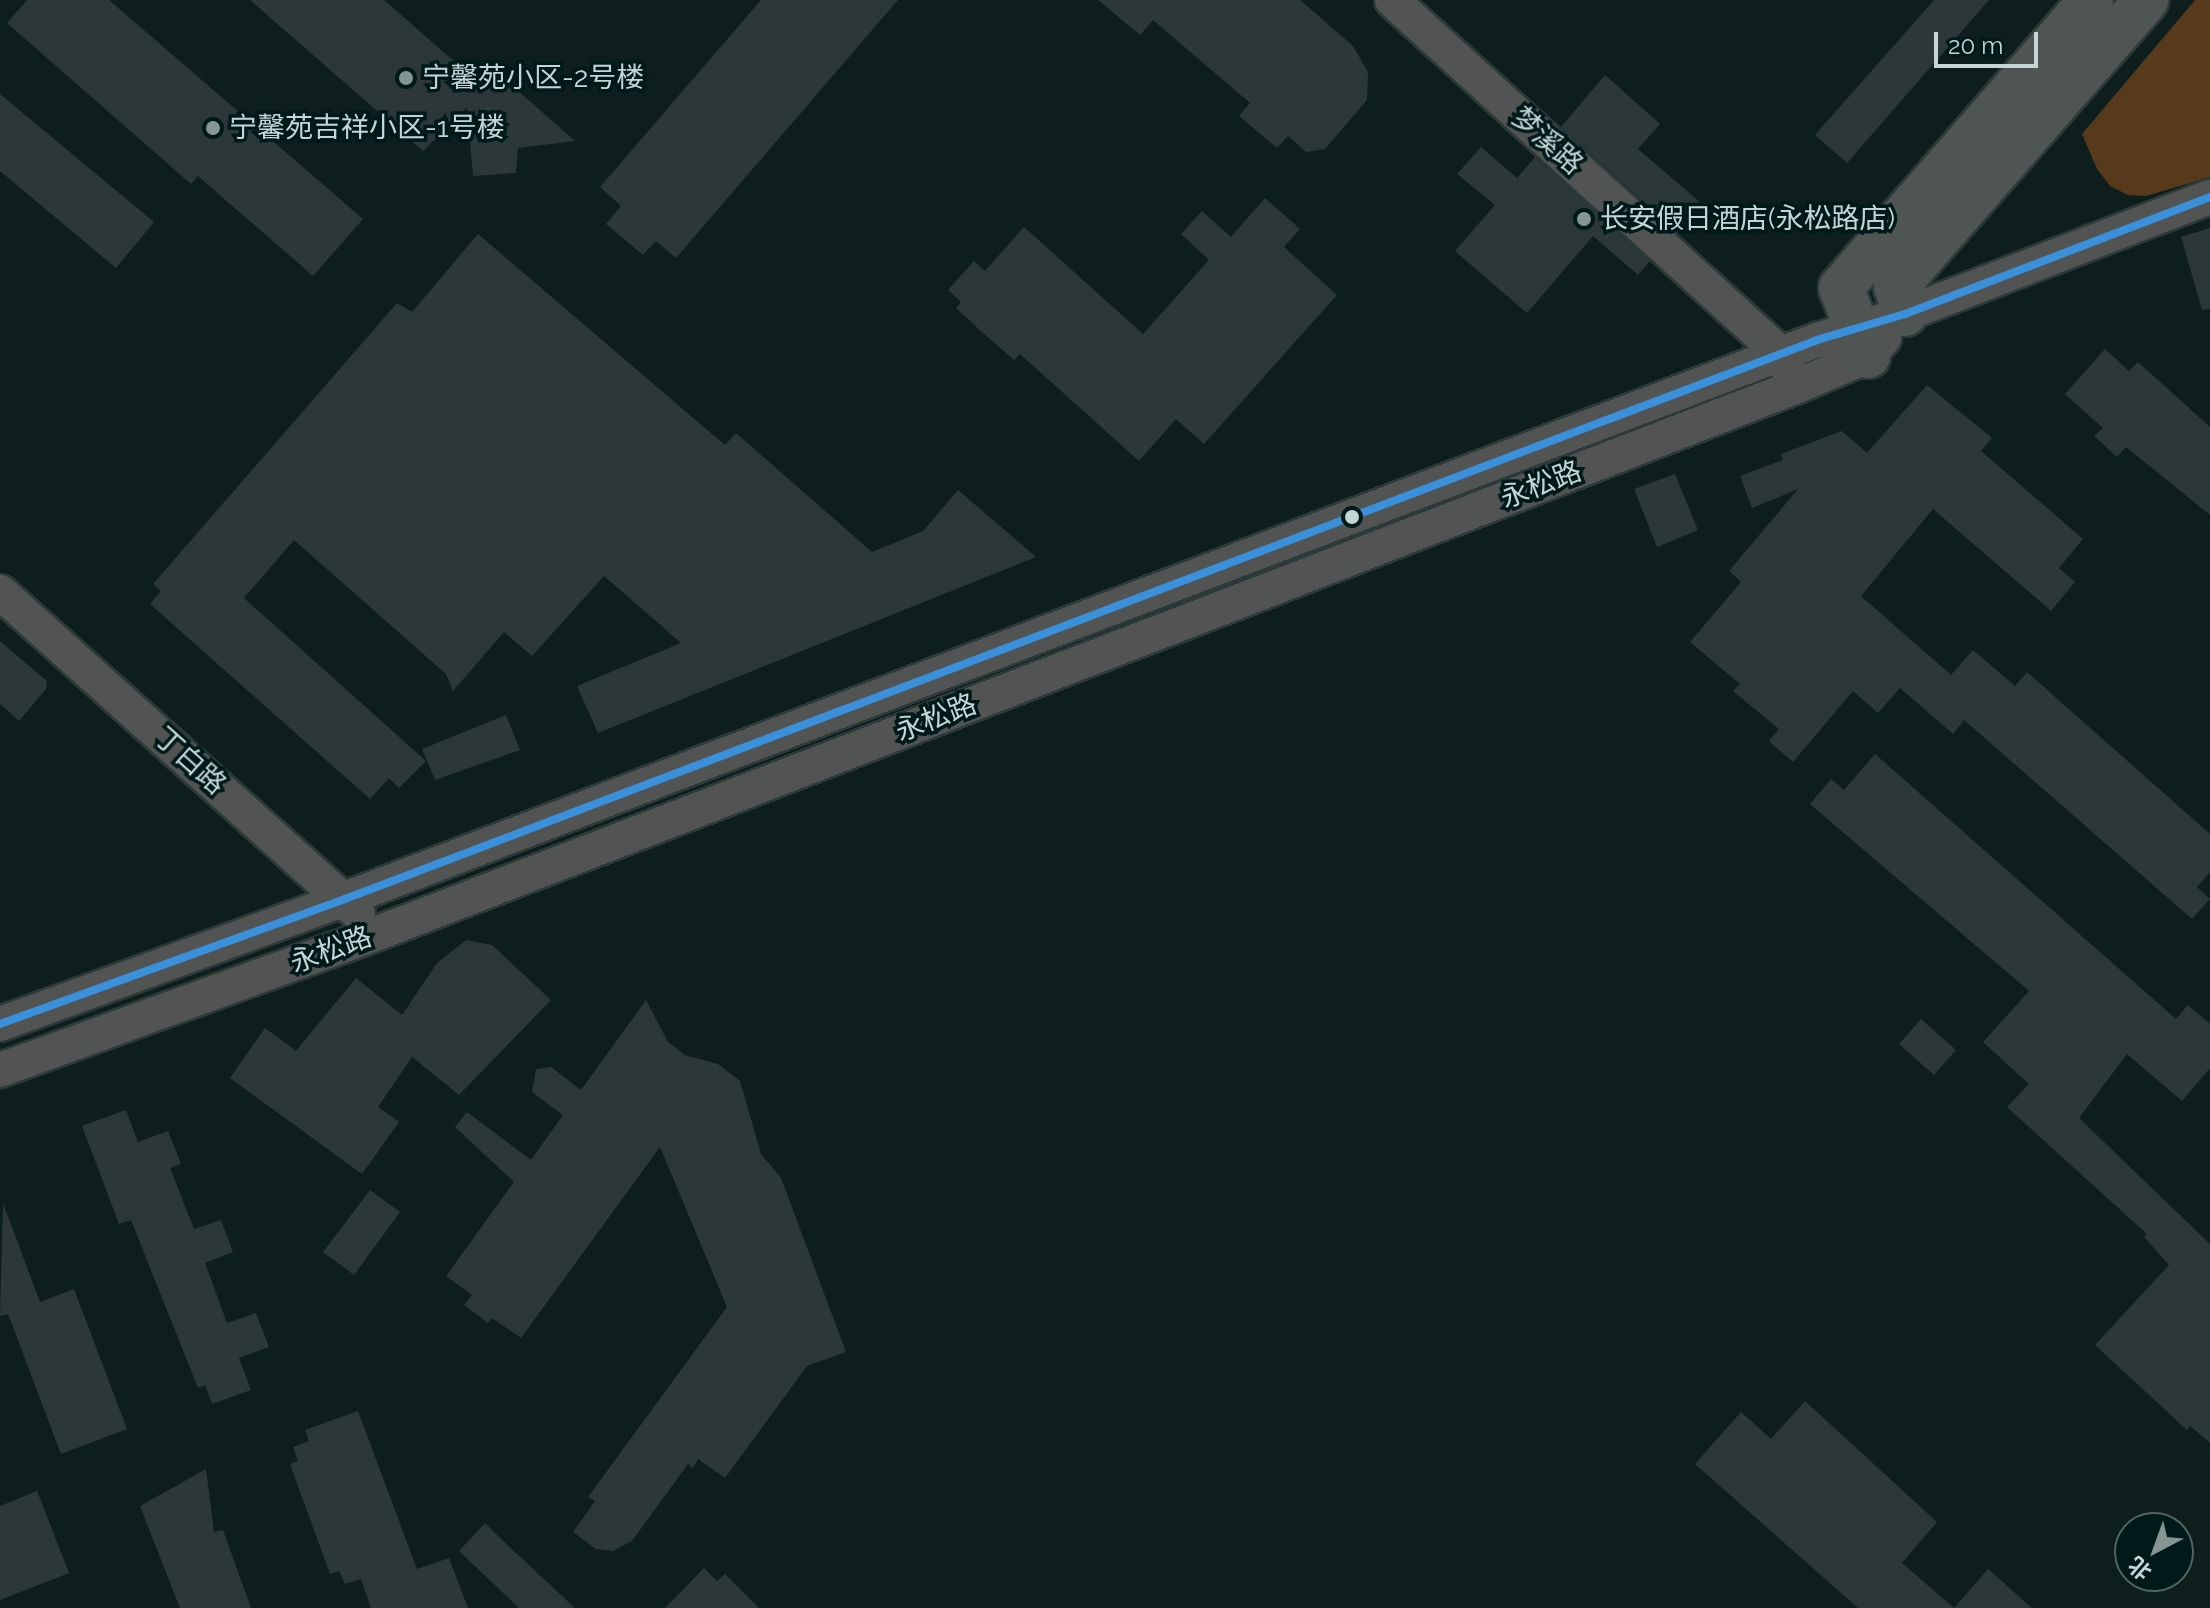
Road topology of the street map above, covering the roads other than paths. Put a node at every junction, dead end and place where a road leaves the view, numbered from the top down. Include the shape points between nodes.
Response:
1 (1392, 0) edge
2 (2091, 0) edge
3 (2146, 0) edge
4 (2210, 197) edge
5 (1905, 314) junction
6 (1862, 341) junction
7 (1781, 354) junction
8 (1795, 387) junction
9 (0, 592) edge
10 (345, 899) junction
11 (378, 933) junction
12 (0, 1024) edge
13 (0, 1070) edge

1 - 7 street, 梦溪路
2 - 6 main road via 1841,288
3 - 5 main road via 1896,287
4 - 5 street, 永松路
5 - 6 street, 永松路
6 - 7 street, 永松路
6 - 8 street, 永松路
7 - 8 street, 梦溪路
7 - 10 street, 永松路
8 - 11 street, 永松路
9 - 10 street, 丁白路
10 - 11 street, 丁白路
10 - 12 street, 永松路
11 - 13 street, 永松路

